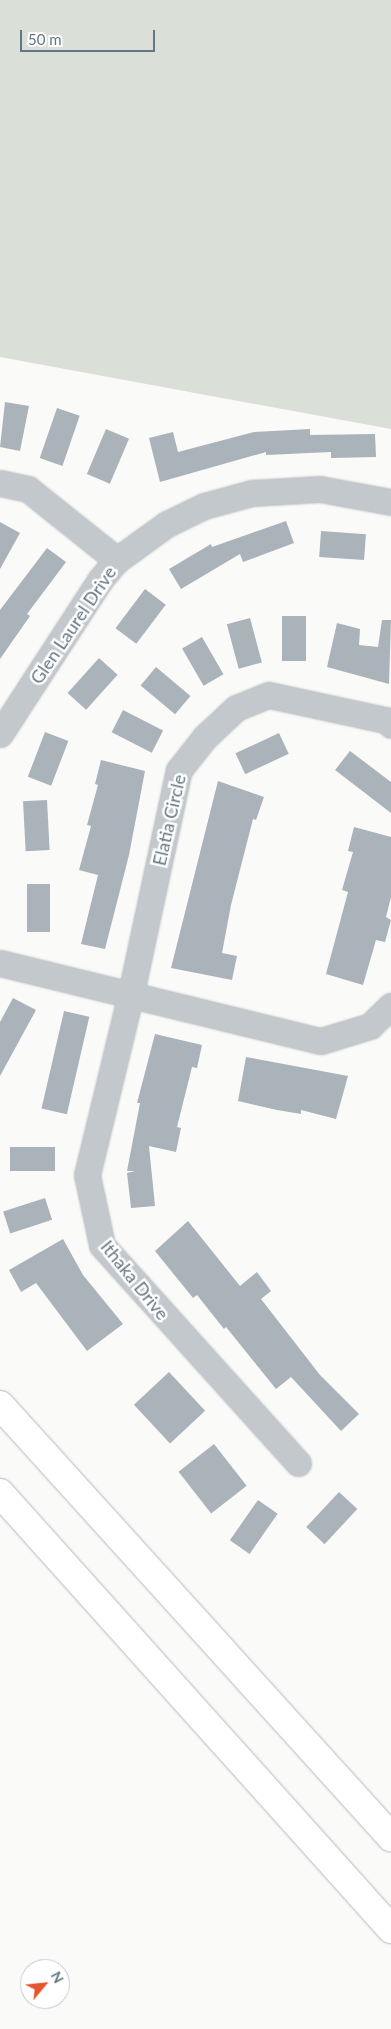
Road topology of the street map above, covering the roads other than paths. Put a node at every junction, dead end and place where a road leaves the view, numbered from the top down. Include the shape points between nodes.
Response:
1 (0, 483) edge
2 (391, 502) edge
3 (116, 560) junction
4 (391, 725) edge
5 (0, 734) edge
6 (0, 963) edge
7 (131, 994) junction
8 (391, 1006) edge
9 (0, 1404) edge
10 (298, 1464) dead end
11 (0, 1493) edge
12 (391, 1837) edge
13 (391, 1929) edge

1 - 3 street via 28,489
2 - 3 street, Glen Laurel Drive via 320,490 252,493 196,510 167,524
3 - 5 street, Glen Laurel Drive
4 - 7 street, Elatia Circle via 386,720 269,695 236,708 205,738 179,770
6 - 7 street
7 - 8 street via 321,1041 370,1026
7 - 10 street, Ithaka Drive via 87,1175 102,1245
9 - 12 highway
11 - 13 highway

